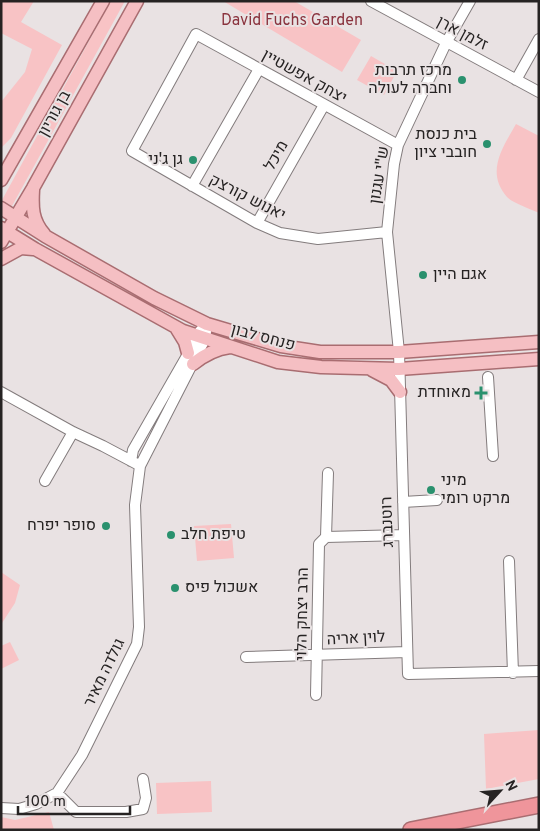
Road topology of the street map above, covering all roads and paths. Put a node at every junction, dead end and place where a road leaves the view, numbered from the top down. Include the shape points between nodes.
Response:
1 (103, 1) edge
2 (136, 1) edge
3 (470, 1) edge
4 (376, 2) edge
5 (539, 38) edge
6 (446, 43) junction
7 (259, 69) junction
8 (516, 80) junction
9 (539, 92) edge
10 (324, 105) junction
11 (398, 145) junction
12 (132, 151) joint
13 (3, 175) edge
14 (192, 186) junction
15 (33, 188) junction
16 (1, 208) edge
17 (16, 218) junction
18 (257, 223) junction
19 (387, 232) junction
20 (3, 234) edge
21 (45, 236) junction
22 (35, 249) junction
23 (1, 259) edge
24 (207, 324) junction
25 (175, 327) junction
26 (200, 338) junction
27 (539, 342) edge
28 (231, 347) junction
29 (399, 352) junction
30 (190, 359) junction
31 (539, 359) edge
32 (360, 368) junction
33 (399, 368) junction
34 (488, 377) dead end
35 (177, 382) junction
36 (1, 392) edge
37 (400, 392) junction
38 (73, 432) junction
39 (103, 446) junction
40 (133, 450) junction
41 (144, 455) junction
42 (493, 456) dead end
43 (135, 464) junction
44 (328, 473) dead end
45 (45, 480) dead end
46 (437, 500) dead end
47 (403, 502) junction
48 (404, 535) junction
49 (326, 537) junction
50 (509, 561) dead end
51 (407, 652) junction
52 (316, 656) junction
53 (246, 657) dead end
54 (539, 671) edge
55 (513, 673) junction
56 (316, 695) dead end
57 (143, 778) dead end
58 (57, 793) junction
59 (539, 805) edge
60 (1, 808) edge
61 (412, 830) edge

1 - 13 main road, בן גוריון
2 - 15 main road, בן גוריון
3 - 6 street, ש"י עגנון
4 - 6 street, זלמן ארן
5 - 8 street
6 - 8 street, זלמן ארן
6 - 11 street, ש"י עגנון
7 - 10 street, יצחק אפשטיין
7 - 12 street, יצחק אפשטיין via 196,34
7 - 14 street
8 - 9 street, זלמן ארן
10 - 11 street, יצחק אפשטיין
10 - 18 street, מיכל
11 - 19 street, ש"י עגנון
12 - 14 street, יאנוש קורצק
14 - 18 street, יאנוש קורצק
15 - 17 main road, בן גוריון
15 - 21 main road via 34,217
16 - 17 main road, פנחס לבון
17 - 20 main road, בן גוריון
17 - 21 main road, פנחס לבון
18 - 19 street, יאנוש קורצק via 280,233 318,239
19 - 29 street, ש"י עגנון
20 - 22 main road, פנחס לבון
21 - 24 main road, פנחס לבון
22 - 23 main road via 22,248
22 - 25 main road, פנחס לבון
24 - 26 street, גולדה מאיר
24 - 29 main road, פנחס לבון via 281,346 320,352
25 - 26 main road, פנחס לבון
25 - 30 main road via 183,337
26 - 28 main road, פנחס לבון
26 - 30 street, גולדה מאיר
27 - 29 main road, פנחס לבון
28 - 30 main road
28 - 32 main road, פנחס לבון via 278,362
29 - 33 street, ש"י עגנון
30 - 35 street, גולדה מאיר
31 - 33 main road, פנחס לבון
32 - 33 main road, פנחס לבון
32 - 37 main road via 384,375
33 - 37 street, רוטנברג
34 - 42 street
35 - 40 street, גולדה מאיר
35 - 41 street, גולדה מאיר
36 - 38 street
37 - 47 street, רוטנברג
38 - 39 street
38 - 45 street
39 - 40 street
39 - 43 street
40 - 41 street
40 - 43 street, גולדה מאיר
41 - 43 street, גולדה מאיר
43 - 58 street, גולדה מאיר via 137,644 82,755
44 - 49 street, הרב יצחק הלוי
46 - 47 street
47 - 48 street, רוטנברג
48 - 49 street
48 - 51 street, רוטנברג
49 - 52 street, הרב יצחק הלוי via 319,544
50 - 55 street
51 - 52 street, לוין אריה
51 - 55 street, רוטנברג via 408,674
52 - 53 street, לוין אריה
52 - 56 street, הרב יצחק הלוי
54 - 55 street
57 - 58 street via 146,798 143,809 126,812 76,812
58 - 60 street, גולדה מאיר via 19,809
59 - 61 highway

